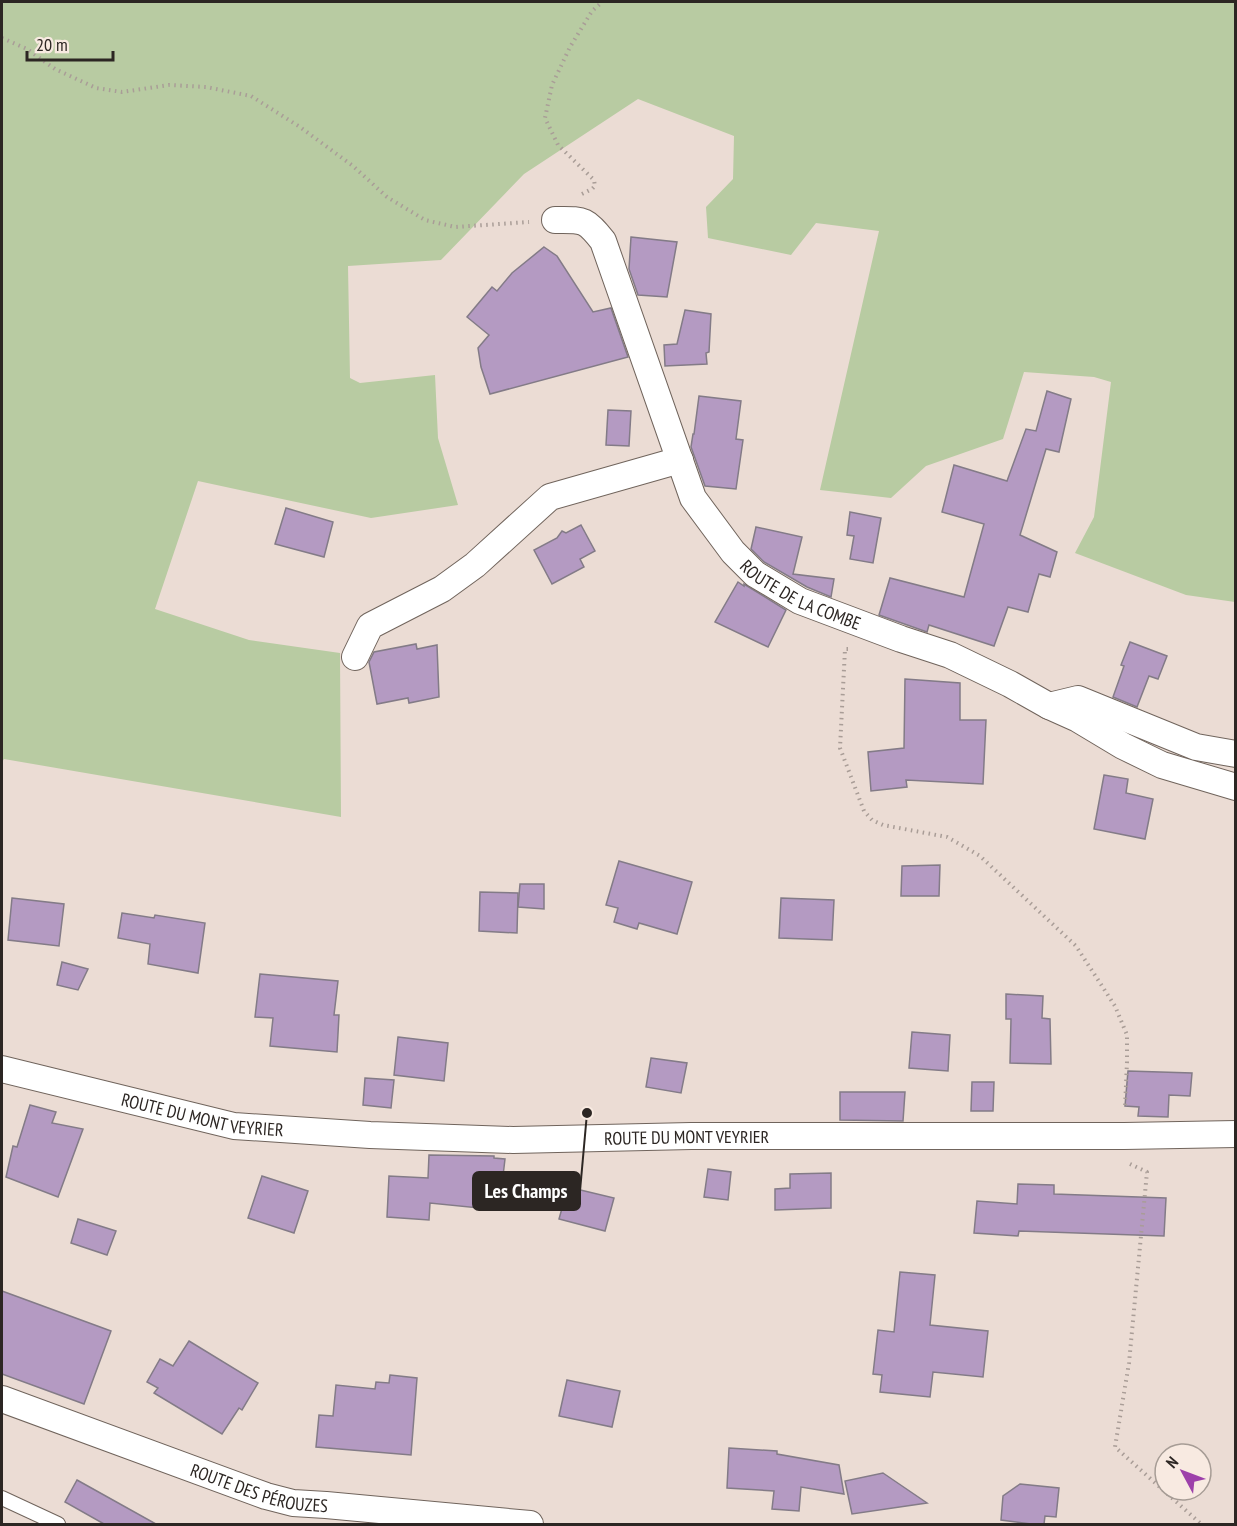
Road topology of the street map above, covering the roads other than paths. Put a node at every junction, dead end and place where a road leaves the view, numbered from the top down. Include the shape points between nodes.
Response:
1 (555, 220) road end
2 (680, 460) junction
3 (355, 657) dead end
4 (1049, 706) junction
5 (1236, 754) edge
6 (1236, 787) edge
7 (2, 1069) edge
8 (1236, 1134) edge
9 (2, 1399) edge
10 (2, 1498) edge
11 (58, 1524) edge
12 (530, 1524) edge

1 - 2 street, ROUTE DE LA COMBE via 582,220 603,241
2 - 3 street via 550,497 475,565 442,589 370,626
2 - 4 street, ROUTE DE LA COMBE via 693,498 733,552 755,574 800,601 950,655
4 - 5 street via 1078,699 1196,747
4 - 6 street, ROUTE DE LA COMBE via 1162,765
7 - 8 street, ROUTE DU MONT VEYRIER via 234,1126 370,1135 513,1140
9 - 12 street, ROUTE DES PÉROUZES via 293,1503
10 - 11 lane

